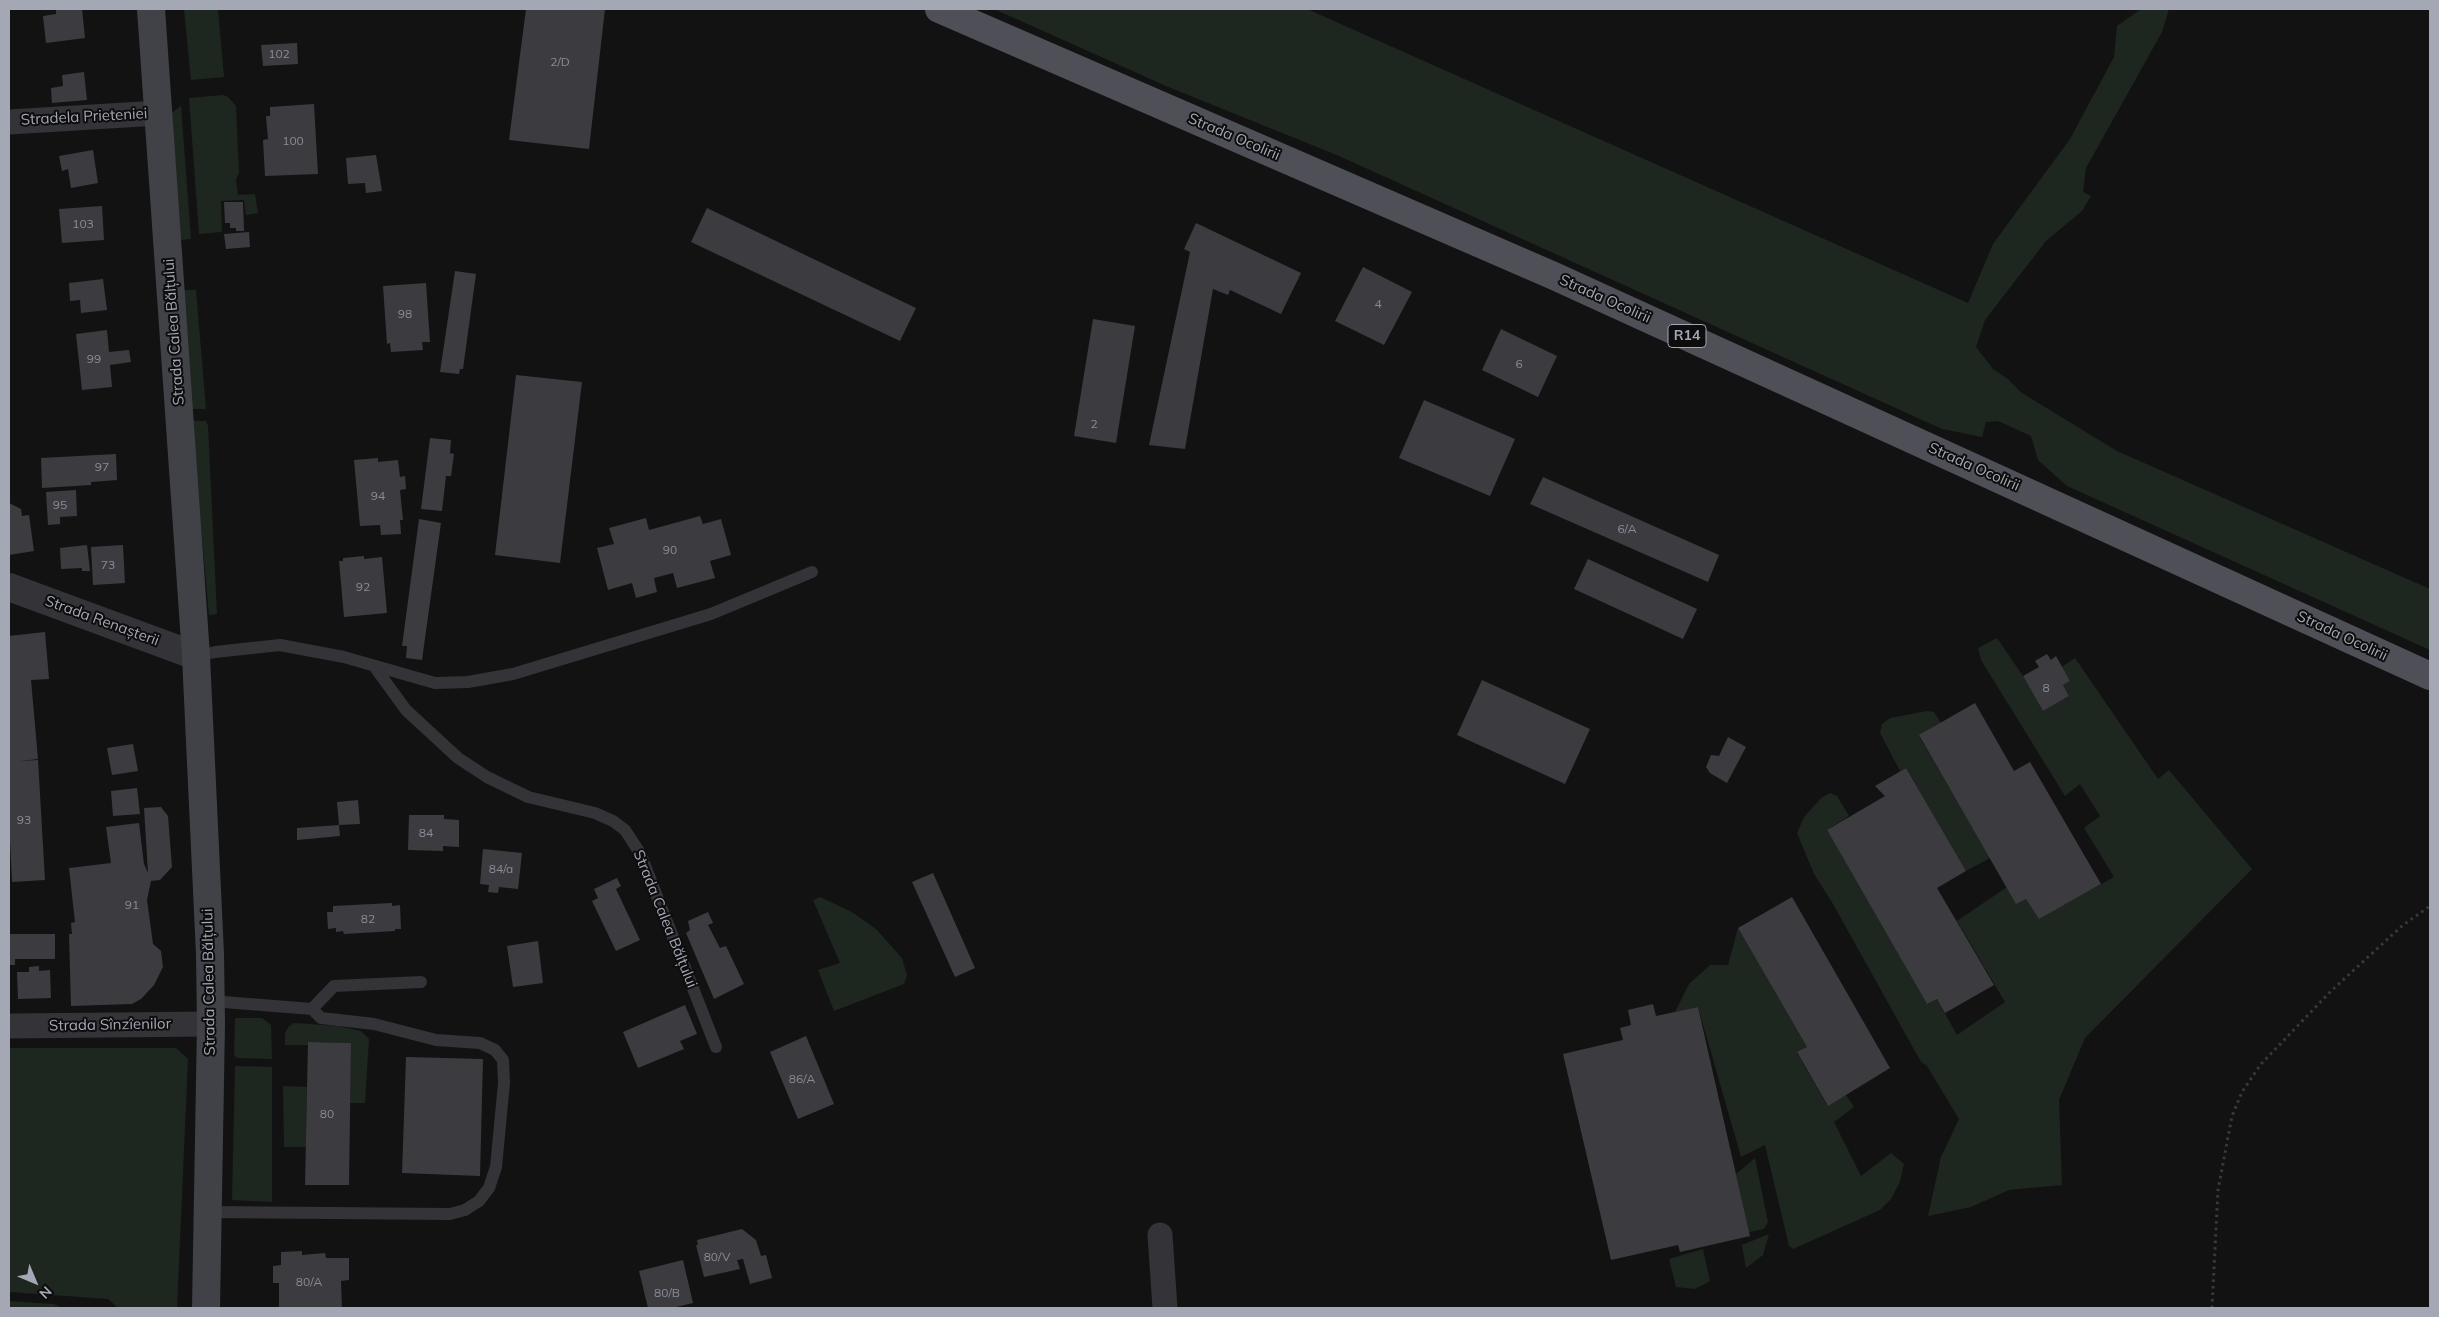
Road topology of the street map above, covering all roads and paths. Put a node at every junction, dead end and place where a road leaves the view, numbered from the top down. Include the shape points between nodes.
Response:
1 (151, 9) edge
2 (939, 9) edge
3 (159, 113) junction
4 (9, 122) edge
5 (812, 572) dead end
6 (9, 587) edge
7 (196, 656) junction
8 (374, 666) junction
9 (2430, 676) edge
10 (2430, 906) edge
11 (421, 982) dead end
12 (312, 1009) junction
13 (211, 1013) junction
14 (9, 1026) edge
15 (716, 1047) dead end
16 (208, 1212) junction
17 (1160, 1235) dead end
18 (206, 1308) edge
19 (1165, 1308) edge
20 (2212, 1308) edge

1 - 3 main road, Strada Calea Bălțului
2 - 9 main road, Strada Ocolirii / R14 via 1554,276
3 - 4 street, Stradela Prieteniei
3 - 7 main road, Strada Calea Bălțului
5 - 8 lane via 712,614 512,674 468,682 435,683
6 - 7 street, Strada Renașterii
7 - 8 lane via 280,646
7 - 13 main road, Strada Calea Bălțului
8 - 15 lane, Strada Calea Bălțului via 406,710 458,758 487,777 528,797 595,813 625,830 640,853
10 - 20 path via 2402,925 2331,990 2261,1064 2242,1092 2232,1116 2218,1190
11 - 12 lane via 334,986
12 - 13 lane
12 - 16 lane via 321,1018 374,1024 436,1040 480,1043 495,1050 503,1060 504,1083 496,1167 489,1188 479,1201 450,1214
13 - 14 street, Strada Sînzîenilor
13 - 16 main road, Strada Calea Bălțului
16 - 18 main road, Strada Calea Bălțului
17 - 19 street

